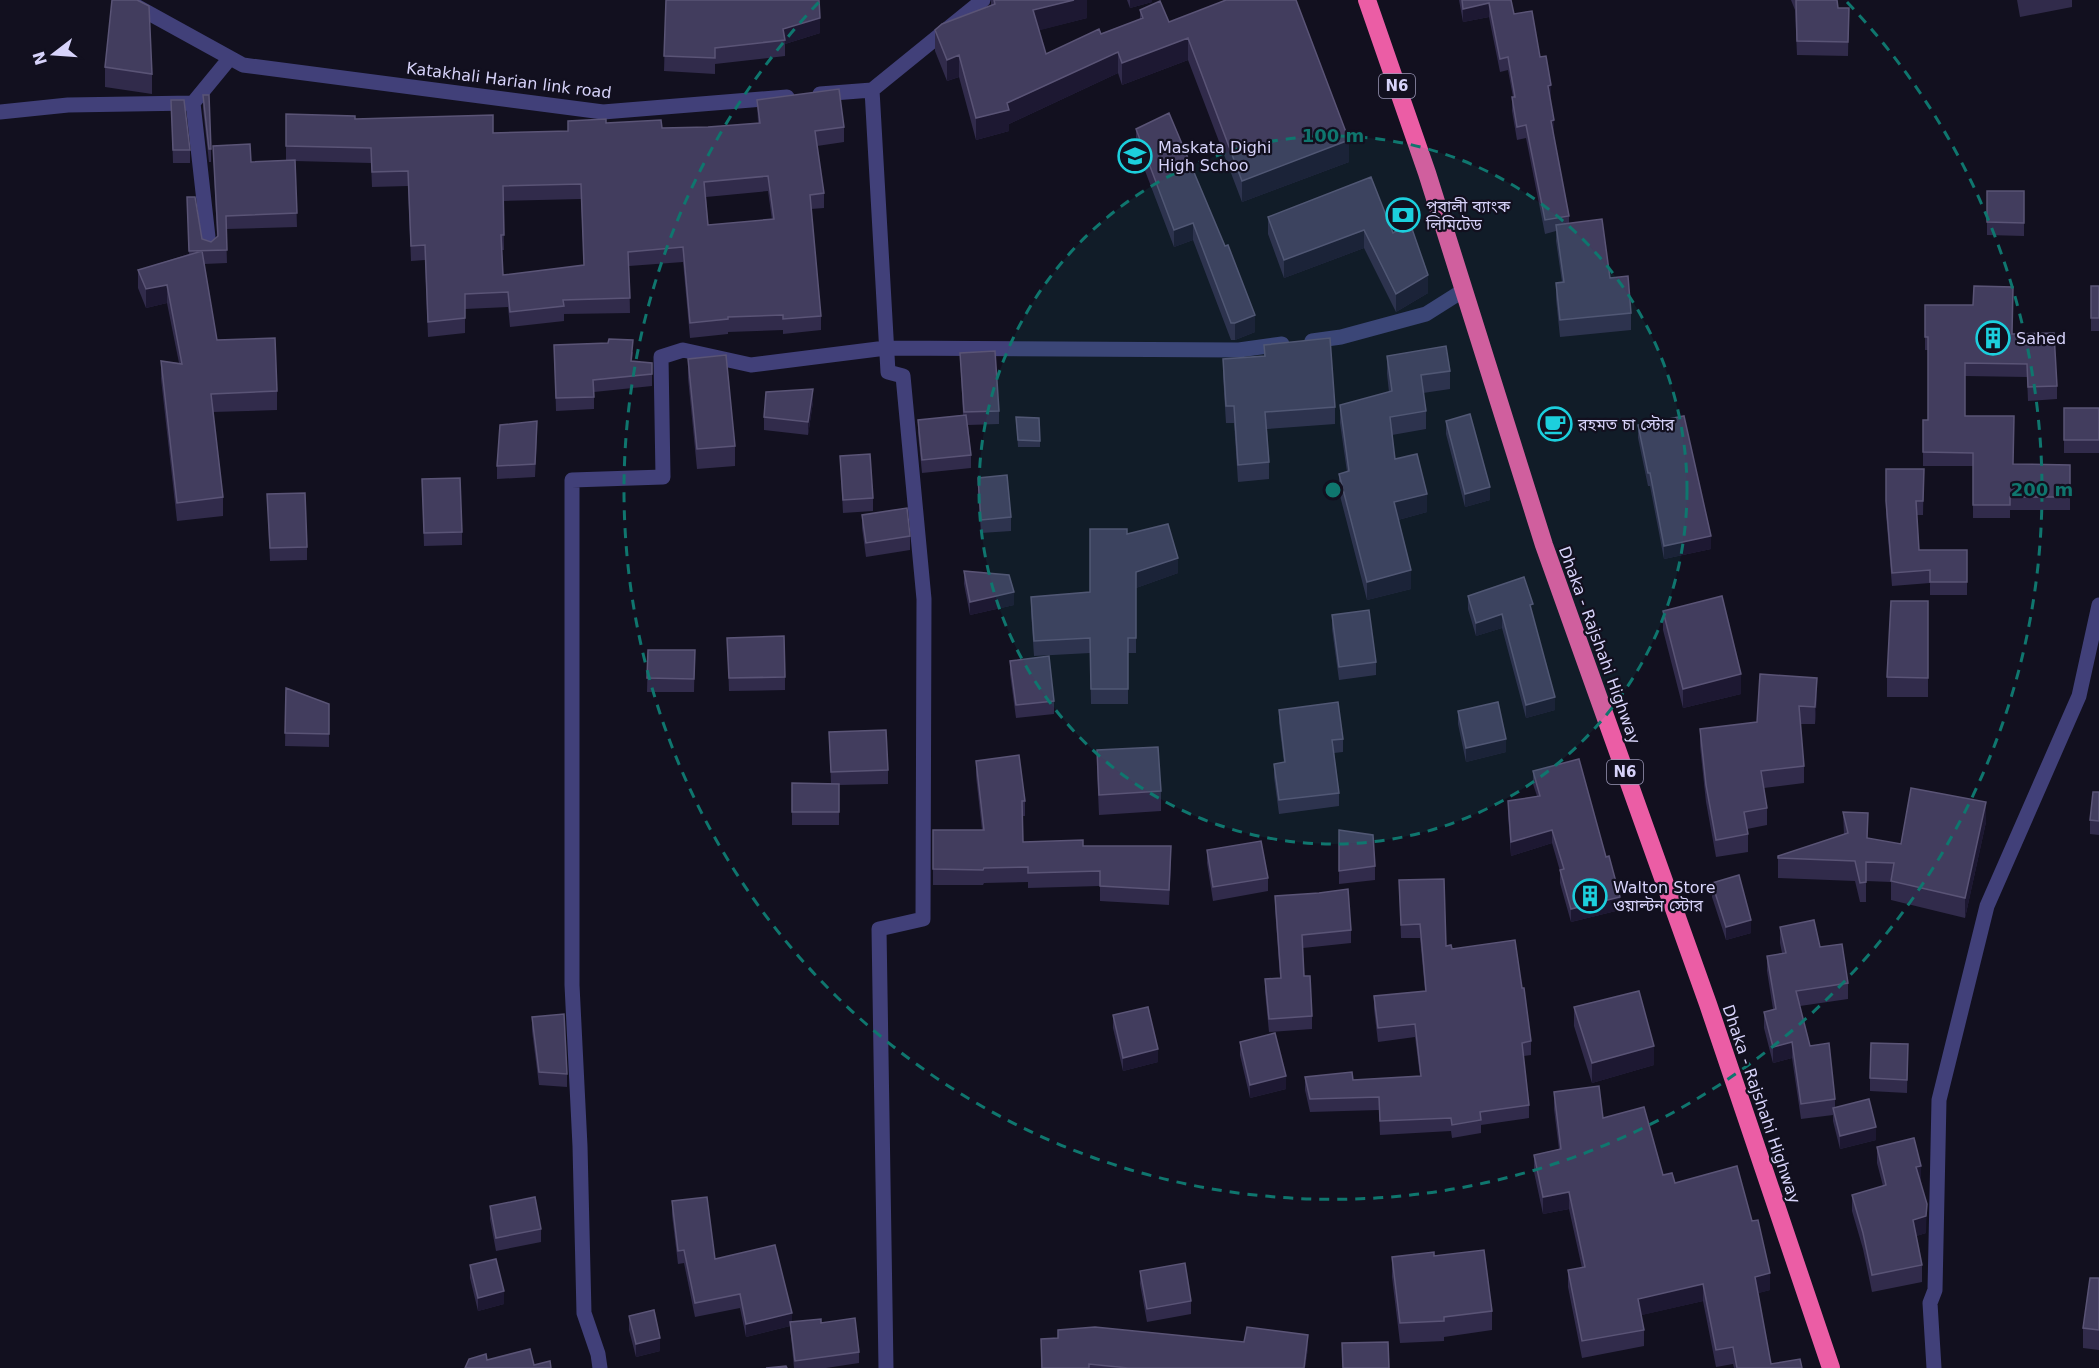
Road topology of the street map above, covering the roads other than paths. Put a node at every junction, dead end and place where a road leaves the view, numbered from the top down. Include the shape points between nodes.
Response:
1 (125, 0) edge
2 (983, 0) edge
3 (1367, 0) edge
4 (230, 58) junction
5 (872, 90) junction
6 (193, 103) junction
7 (0, 112) edge
8 (209, 246) edge
9 (1464, 290) junction
10 (886, 348) junction
11 (2099, 605) edge
12 (600, 1368) edge
13 (886, 1368) edge
14 (1831, 1368) edge
15 (1934, 1368) edge

1 - 4 street, Katakhali Harian link road
2 - 5 street
3 - 9 highway, Dhaka - Rajshahi Highway / N6
4 - 5 street, Katakhali Harian link road via 243,65 603,112
4 - 6 street
5 - 10 street
6 - 7 street via 69,105
6 - 8 street
9 - 10 street via 1426,314 1341,337 1239,350
9 - 14 highway, Dhaka - Rajshahi Highway / N6 via 1544,545 1708,1004
10 - 12 street via 751,365 683,350 661,357 663,477 572,480 572,985 584,1313
10 - 13 street via 888,372 903,376 924,611 923,919 879,929
11 - 15 street via 2079,696 1987,906 1939,1100 1935,1290 1930,1303

